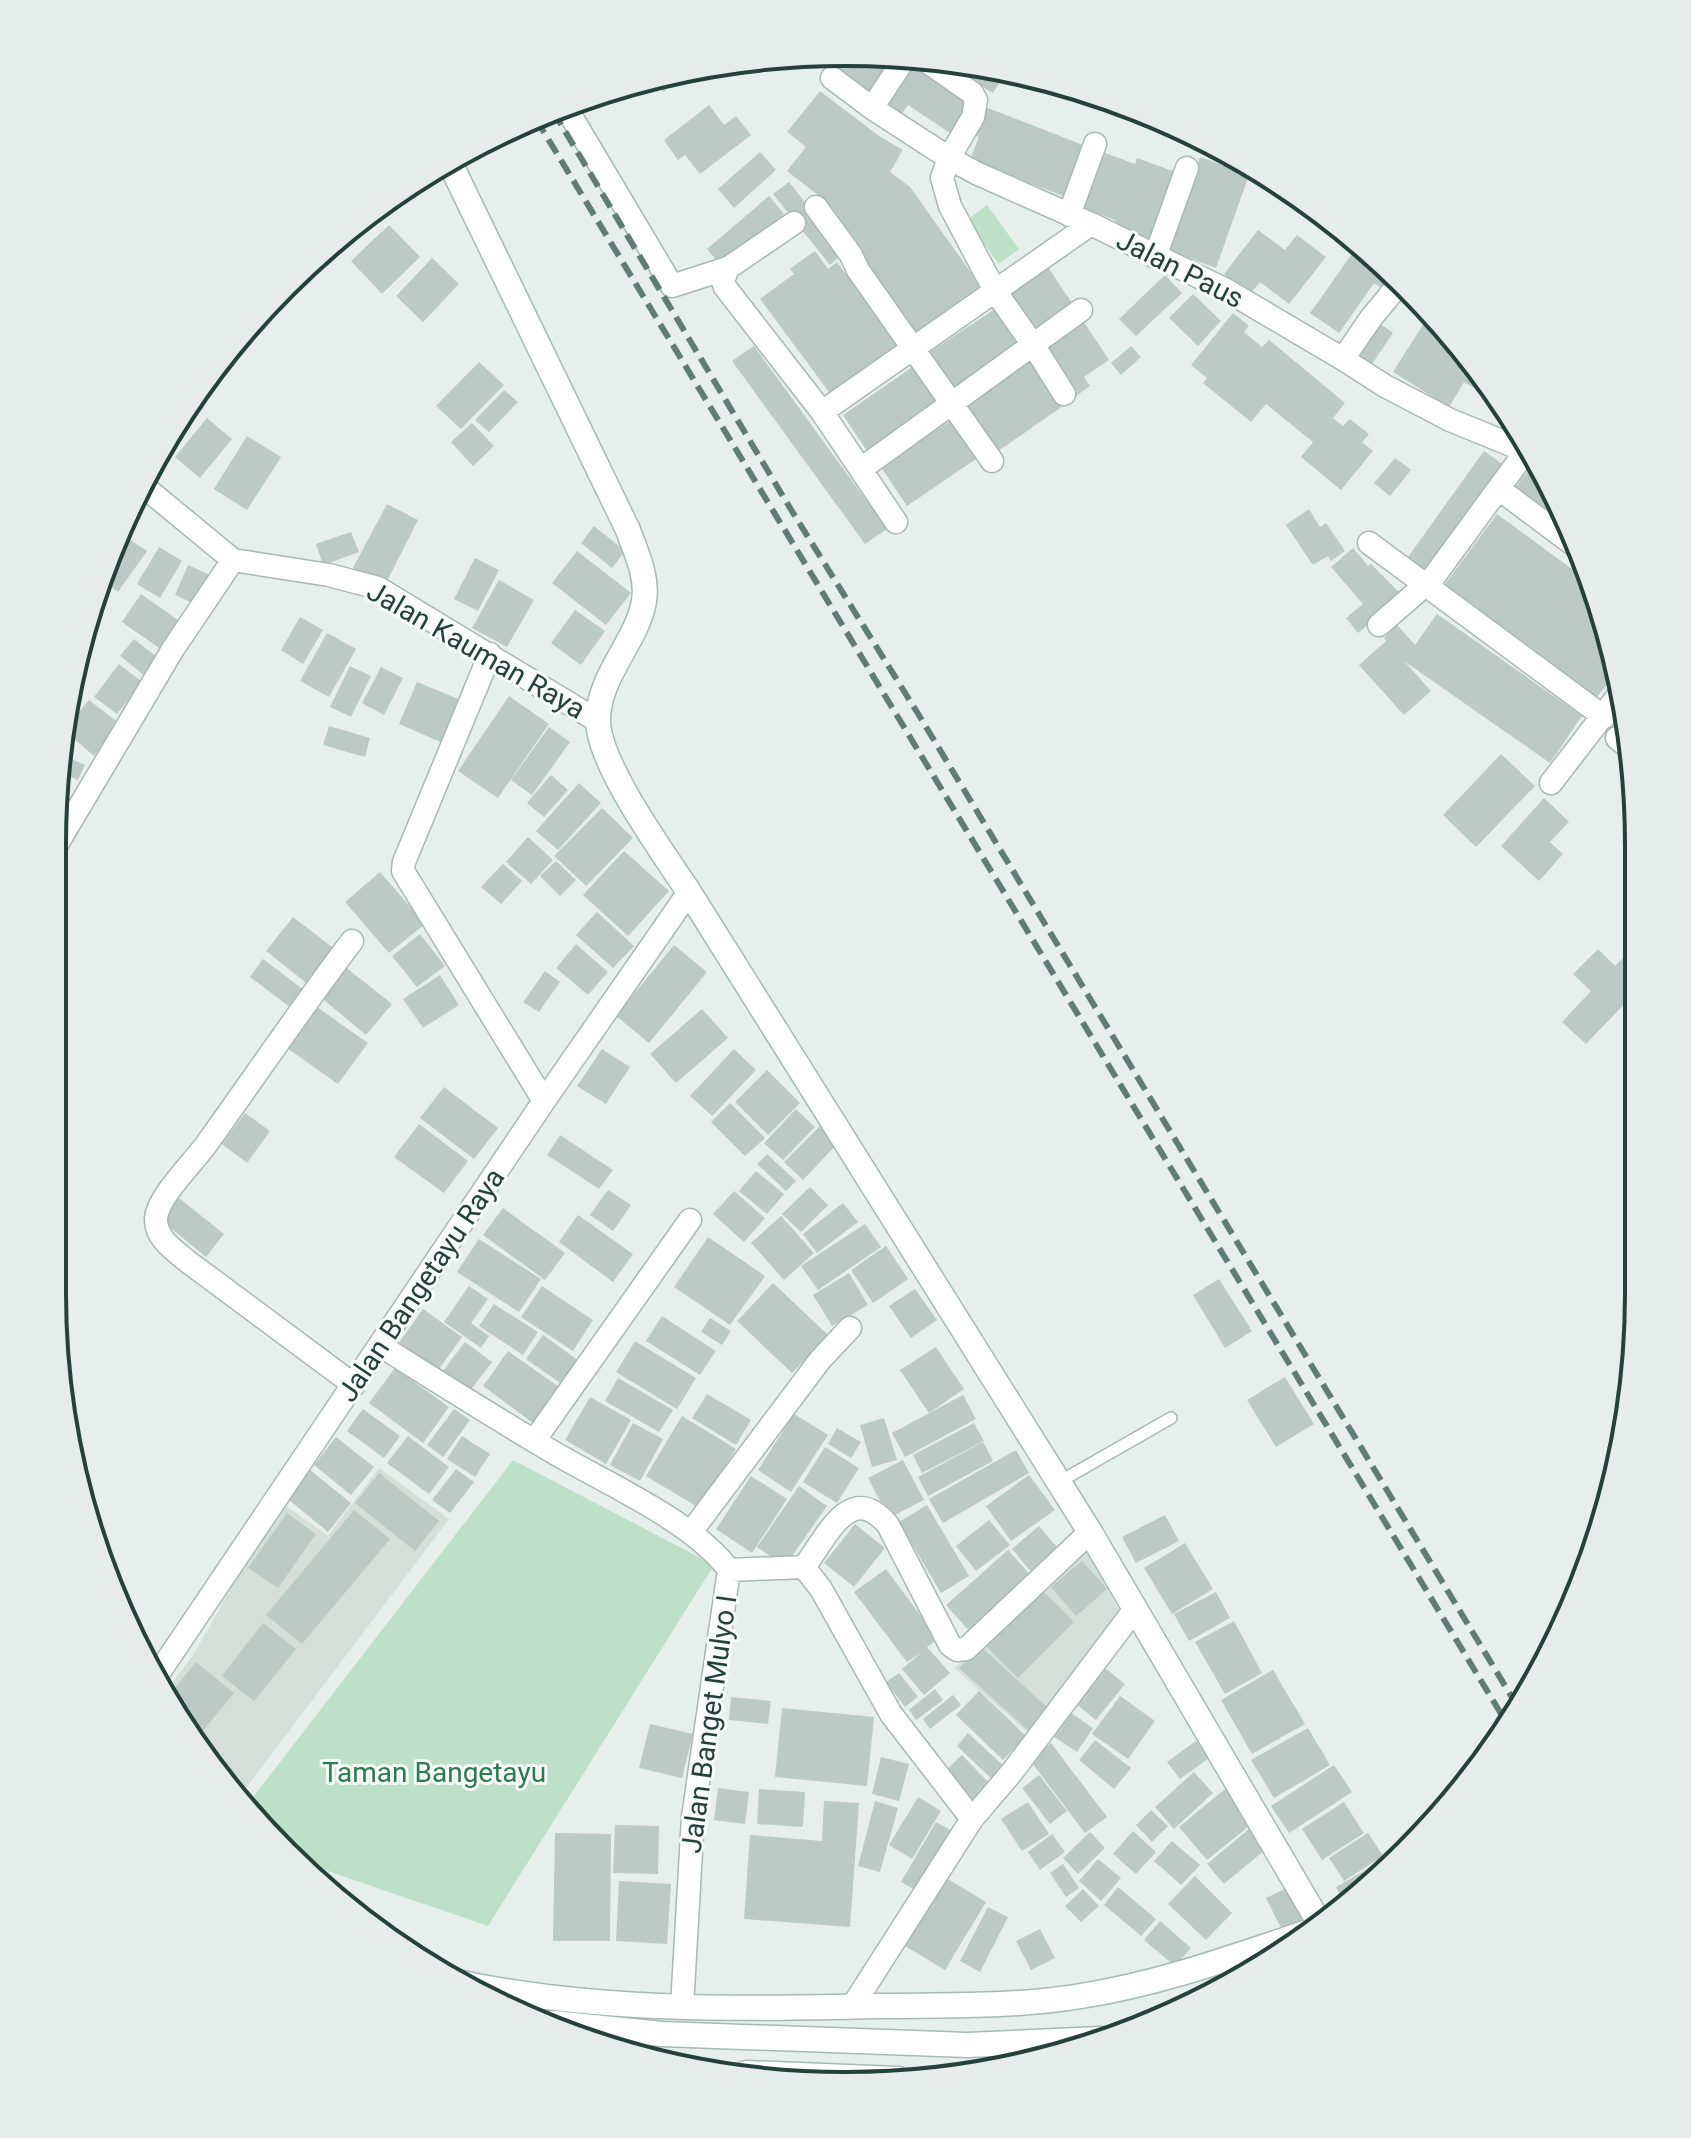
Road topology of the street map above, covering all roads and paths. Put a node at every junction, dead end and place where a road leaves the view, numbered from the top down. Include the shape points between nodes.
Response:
1 (898, 68) edge
2 (943, 73) edge
3 (832, 78) dead end
4 (872, 108) junction
5 (571, 116) edge
6 (1095, 144) dead end
7 (949, 158) junction
8 (1187, 168) dead end
9 (454, 171) edge
10 (816, 207) dead end
11 (1069, 215) junction
12 (794, 223) dead end
13 (1091, 224) junction
14 (1155, 257) junction
15 (728, 268) junction
16 (995, 291) junction
17 (1394, 291) edge
18 (1081, 310) dead end
19 (1034, 346) junction
20 (912, 348) junction
21 (1343, 359) junction
22 (1064, 394) dead end
23 (950, 404) junction
24 (822, 412) junction
25 (1513, 444) edge
26 (1522, 458) edge
27 (992, 461) dead end
28 (861, 469) junction
29 (1499, 489) junction
30 (151, 492) edge
31 (896, 522) dead end
32 (1560, 535) edge
33 (1369, 543) dead end
34 (233, 560) junction
35 (1426, 585) junction
36 (1379, 625) dead end
37 (490, 654) junction
38 (1612, 705) edge
39 (1604, 717) junction
40 (598, 721) junction
41 (1551, 783) dead end
42 (67, 828) edge
43 (689, 892) junction
44 (352, 941) dead end
45 (544, 1101) junction
46 (690, 1220) dead end
47 (850, 1328) dead end
48 (381, 1346) junction
49 (354, 1385) junction
50 (1171, 1418) dead end
51 (534, 1441) junction
52 (1059, 1482) junction
53 (691, 1532) junction
54 (1090, 1532) junction
55 (804, 1567) junction
56 (729, 1570) junction
57 (1135, 1609) junction
58 (162, 1668) edge
59 (972, 1819) junction
60 (1315, 1915) edge
61 (1277, 1942) edge
62 (500, 1991) edge
63 (682, 2007) junction
64 (852, 2007) junction
65 (581, 2026) edge
66 (1062, 2041) edge

1 - 4 street
2 - 7 street via 976,100 973,117
3 - 4 street, Jalan Paus
4 - 7 street, Jalan Paus
5 - 15 street via 672,286
6 - 11 street
7 - 11 street, Jalan Paus
7 - 16 street via 942,178 950,206
8 - 14 street
9 - 40 street via 628,530 644,574 644,601 614,664
10 - 20 street
11 - 13 street, Jalan Paus
12 - 15 street
13 - 14 street, Jalan Paus
13 - 16 street
14 - 21 street, Jalan Paus via 1226,290
15 - 24 street via 725,287
16 - 19 street
16 - 20 street
17 - 21 street
18 - 19 street
19 - 22 street
19 - 23 street
20 - 23 street
20 - 24 street
21 - 25 street, Jalan Paus via 1450,420
23 - 27 street
23 - 28 street
24 - 28 street
26 - 29 street
28 - 31 street
29 - 32 street
29 - 35 street
30 - 34 street
33 - 35 street
34 - 37 street, Jalan Kauman Raya via 378,588
34 - 42 street via 173,649
35 - 36 street
35 - 39 street
37 - 40 street, Jalan Kauman Raya
37 - 45 street via 403,871
38 - 39 street
39 - 41 street
40 - 43 street via 607,758
43 - 45 street, Jalan Bangetayu Raya
43 - 52 street
44 - 49 street via 167,1196 156,1220 167,1245
45 - 48 street, Jalan Bangetayu Raya
46 - 51 street
47 - 53 street
48 - 49 street, Jalan Bangetayu Raya
48 - 51 street, Jalan Banget Mulyo I
49 - 58 street, Jalan Bangetayu Raya
50 - 52 lane
51 - 53 street, Jalan Banget Mulyo I
52 - 54 street
53 - 56 street, Jalan Banget Mulyo I via 716,1551
54 - 55 street via 966,1649 950,1645 888,1525 866,1506 843,1516
54 - 57 street
55 - 56 street
55 - 59 street via 891,1714
56 - 63 street, Jalan Banget Mulyo I via 693,1817
57 - 59 street
57 - 60 street
59 - 64 street
61 - 64 street via 1155,1982 1078,1997
62 - 63 street
63 - 64 street
65 - 66 street via 662,2034 968,2045

